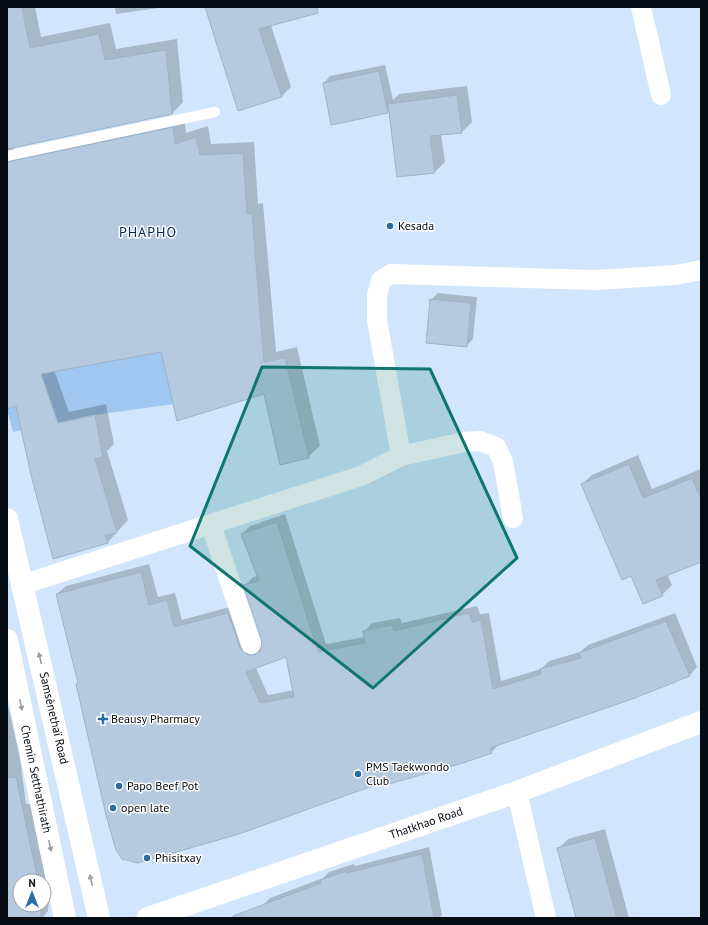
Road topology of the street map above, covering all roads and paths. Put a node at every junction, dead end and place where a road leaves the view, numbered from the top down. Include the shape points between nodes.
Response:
1 (641, 7) edge
2 (661, 95) dead end
3 (216, 112) dead end
4 (7, 156) edge
5 (701, 270) edge
6 (401, 456) junction
7 (513, 518) dead end
8 (7, 519) edge
9 (211, 525) junction
10 (21, 585) junction
11 (7, 640) edge
12 (251, 644) dead end
13 (701, 722) edge
14 (517, 792) junction
15 (65, 918) edge
16 (99, 918) edge
17 (148, 918) edge
18 (546, 918) edge

1 - 2 street
3 - 4 lane
5 - 6 street via 676,275 595,280 391,274 382,280 376,296 377,320
6 - 7 street via 464,442 480,441 496,447 503,461
6 - 9 street via 361,476
8 - 10 main road, Samsènethaï Road
9 - 10 street
9 - 12 street
16 -> 10 main road, Samsènethaï Road via 35,635
11 -> 15 main road, Chemin Setthathirath
13 - 14 main road, Thatkhao Road
14 - 17 main road, Thatkhao Road
14 - 18 street

